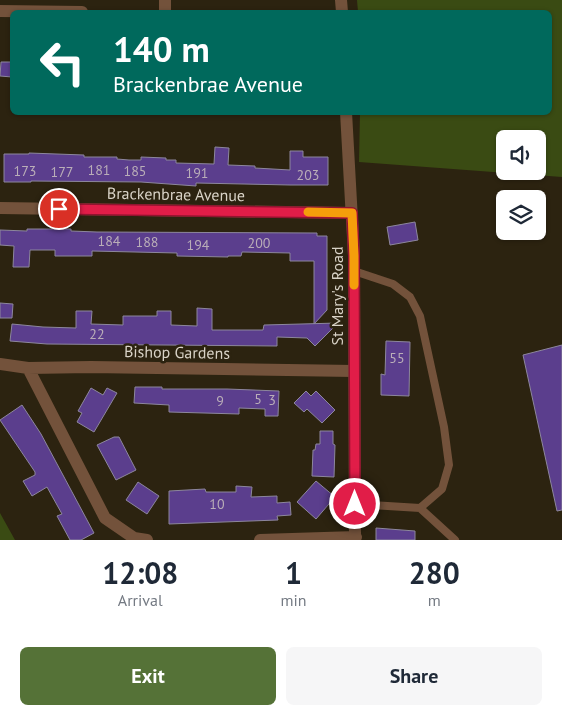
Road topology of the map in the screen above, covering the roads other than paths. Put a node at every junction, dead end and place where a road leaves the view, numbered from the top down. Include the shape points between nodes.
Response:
1 (15, 6) edge
2 (60, 10) edge
3 (0, 11) edge
4 (346, 115) edge
5 (0, 208) edge
6 (352, 213) junction
7 (354, 271) junction
8 (0, 364) edge
9 (28, 368) junction
10 (354, 371) junction
11 (355, 504) junction
12 (420, 508) junction
13 (356, 538) edge
14 (147, 540) edge
15 (260, 540) edge
16 (455, 540) edge

1 - 2 street
1 - 3 street
4 - 6 street, St Mary's Road
5 - 6 street, Brackenbrae Avenue
6 - 7 street, St Mary's Road
7 - 10 street, St Mary's Road
7 - 12 lane via 392,284 410,297 420,316 449,465 442,489
8 - 9 street, Bishop Gardens
9 - 10 street, Bishop Gardens
9 - 14 street via 105,518 134,538
10 - 11 street, St Mary's Road
11 - 12 lane
11 - 13 street, St Mary's Road
12 - 16 lane
13 - 15 street

